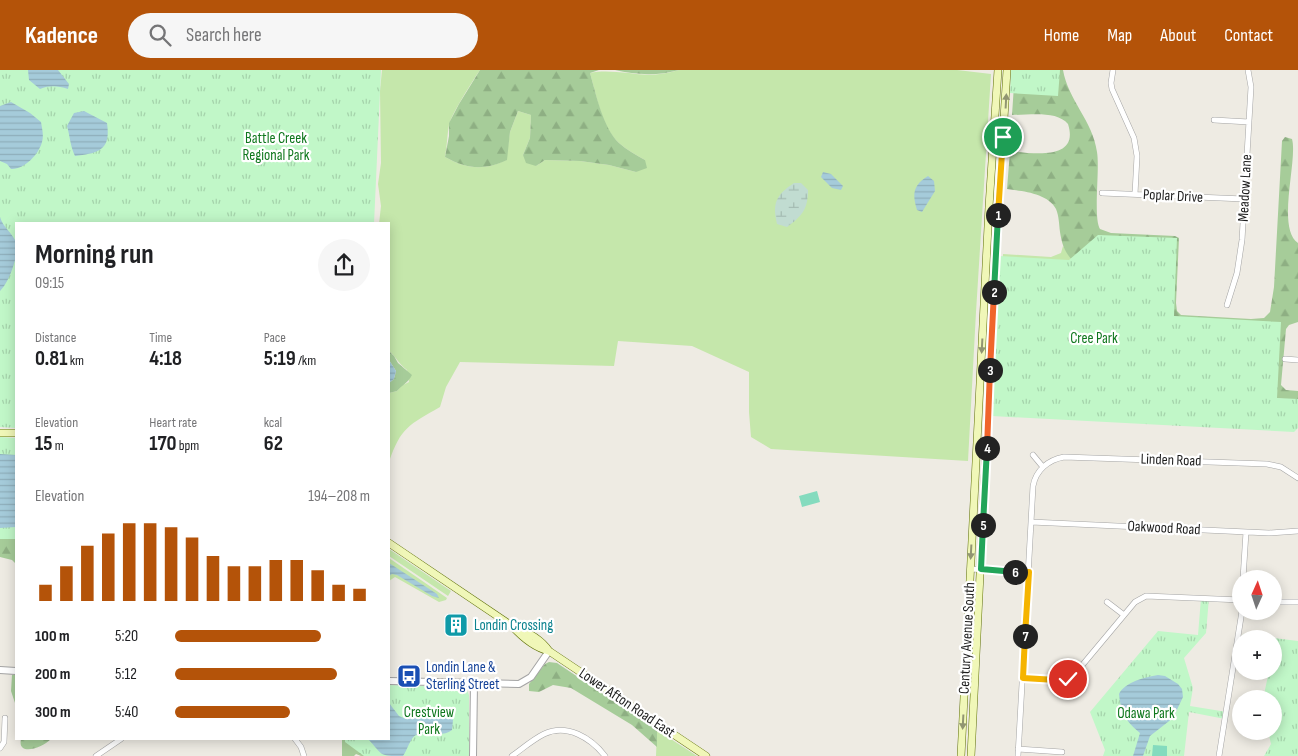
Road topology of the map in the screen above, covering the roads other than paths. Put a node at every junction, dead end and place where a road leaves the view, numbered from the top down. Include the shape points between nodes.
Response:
1 (998, 70) edge
2 (1007, 70) edge
3 (1113, 70) edge
4 (1248, 70) edge
5 (1214, 120) dead end
6 (1249, 122) junction
7 (1102, 192) dead end
8 (1135, 194) junction
9 (1244, 200) junction
10 (1227, 305) dead end
11 (1285, 359) dead end
12 (1298, 360) edge
13 (0, 433) edge
14 (15, 433) edge
15 (1033, 455) dead end
16 (1042, 467) junction
17 (1298, 478) edge
18 (1031, 522) junction
19 (1298, 531) edge
20 (1246, 532) junction
21 (390, 545) edge
22 (970, 569) junction
23 (981, 569) junction
24 (1244, 570) edge
25 (1029, 572) junction
26 (1232, 600) edge
27 (1108, 602) dead end
28 (1282, 602) edge
29 (1298, 602) edge
30 (1124, 615) junction
31 (549, 651) junction
32 (1228, 665) dead end
33 (1232, 666) edge
34 (0, 670) edge
35 (15, 671) edge
36 (1023, 678) junction
37 (1232, 678) edge
38 (390, 681) edge
39 (474, 683) junction
40 (5, 718) dead end
41 (1222, 739) junction
42 (120, 740) edge
43 (296, 740) edge
44 (1229, 740) dead end
45 (0, 748) edge
46 (1018, 749) junction
47 (1062, 752) dead end
48 (96, 756) edge
49 (304, 756) edge
50 (473, 756) edge
51 (512, 756) edge
52 (605, 756) edge
53 (706, 756) edge
54 (961, 756) edge
55 (971, 756) edge
56 (1018, 756) edge
57 (1220, 756) edge

1 -> 22 main road, Century Avenue South
23 -> 2 main road, Century Avenue South
3 - 8 street via 1112,89 1136,146
4 - 6 street, Meadow Lane via 1251,87
5 - 6 street
6 - 9 street, Meadow Lane
7 - 8 street, Poplar Drive
8 - 9 street, Poplar Drive
9 - 10 street, Meadow Lane via 1241,254
11 - 12 street
13 - 14 main road
15 - 16 street
16 - 17 street, Linden Road via 1064,457 1267,464 1281,467
16 - 18 street via 1034,481
18 - 20 street, Oakwood Road
18 - 25 street
19 - 20 street, Oakwood Road
20 - 24 street
21 - 31 main road, Lower Afton Road East via 512,626 545,644
22 - 23 street
22 -> 54 main road, Century Avenue South
23 - 25 street
23 - 55 main road, Century Avenue South
25 - 36 street
26 - 30 street via 1146,596 1135,602
27 - 30 street
28 - 29 street
30 - 36 street via 1074,675 1062,680
31 - 39 street via 532,676 523,682
31 - 53 main road, Lower Afton Road East
32 - 33 street
34 - 35 street
36 - 46 street
37 - 41 street
38 - 39 street
39 - 50 street
40 - 45 street via 4,742
41 - 44 street
41 - 57 street
42 - 48 street
43 - 49 street
46 - 47 street
46 - 56 street
51 - 52 street via 545,733 565,730 582,736

